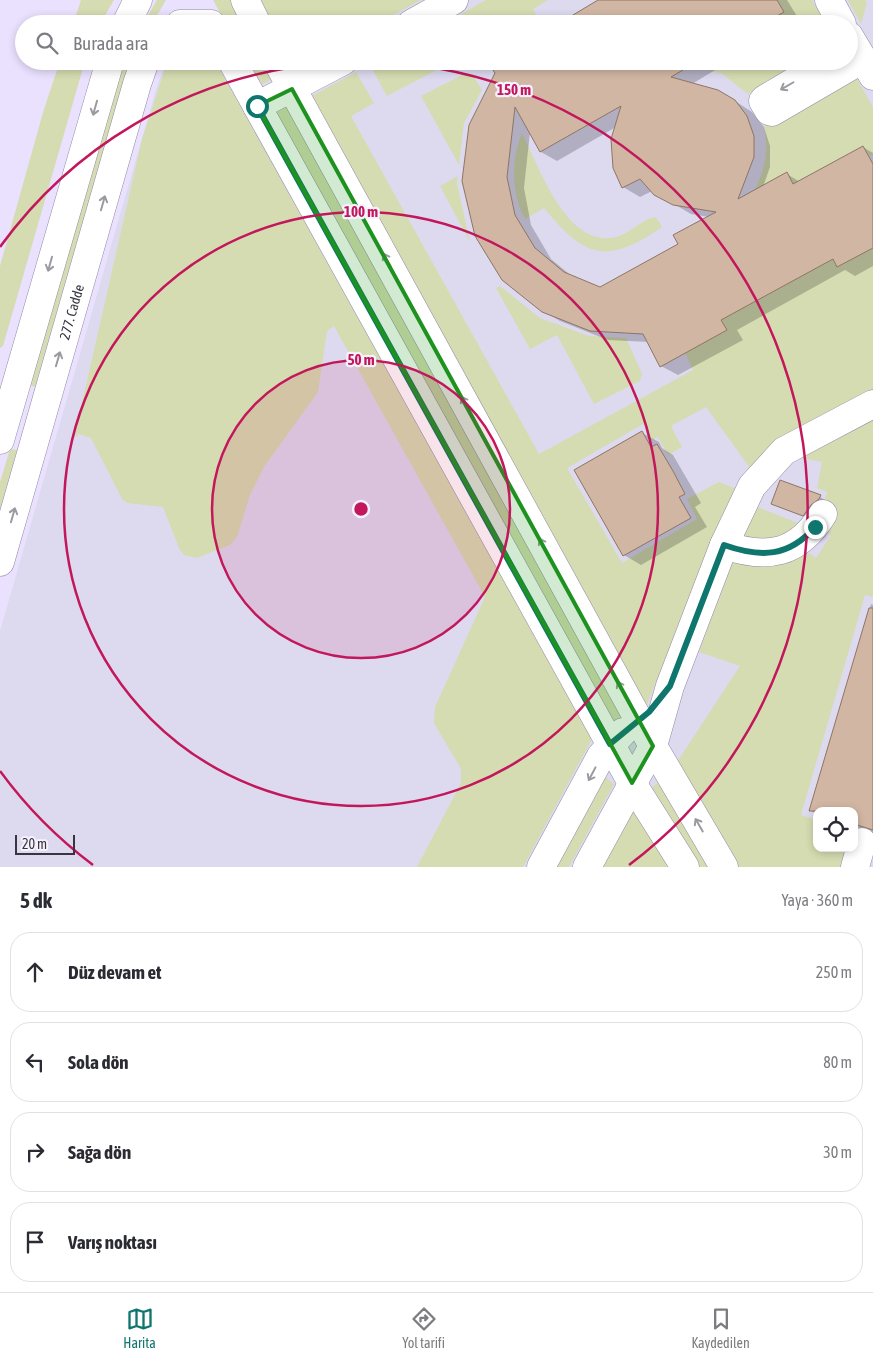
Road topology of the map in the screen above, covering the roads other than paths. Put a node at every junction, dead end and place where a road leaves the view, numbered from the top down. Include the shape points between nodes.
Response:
1 (138, 0) edge
2 (199, 0) edge
3 (454, 0) edge
4 (829, 0) edge
5 (130, 15) edge
6 (206, 15) edge
7 (427, 15) edge
8 (837, 15) edge
9 (107, 70) edge
10 (141, 70) edge
11 (237, 70) edge
12 (282, 70) edge
13 (327, 70) edge
14 (813, 70) edge
15 (827, 70) edge
16 (292, 89) junction
17 (257, 106) junction
18 (873, 404) edge
19 (1, 430) edge
20 (36, 435) junction
21 (823, 514) dead end
22 (724, 545) junction
23 (0, 562) edge
24 (670, 686) junction
25 (639, 720) junction
26 (610, 744) junction
27 (653, 746) junction
28 (632, 783) junction
29 (541, 867) edge
30 (587, 867) edge
31 (685, 867) edge
32 (724, 867) edge

1 - 5 street
2 - 6 street
3 - 7 street
4 - 8 street
9 -> 19 street
20 -> 10 street, 277. Cadde
11 - 17 street
12 - 16 street
13 - 16 street
14 -> 15 street via 765,98 763,101 769,111 772,112
16 - 17 street
25 -> 16 street
17 - 26 street
18 - 22 street via 793,446 775,459 745,498
19 - 20 street
23 -> 20 street, 277. Cadde
21 - 22 street via 807,536 790,548 756,552
22 - 24 street
24 - 25 street
24 - 27 street
25 - 26 street
25 - 27 street
26 - 28 street
26 -> 29 street
27 - 28 street
32 -> 27 street
28 - 30 street
28 - 31 street

